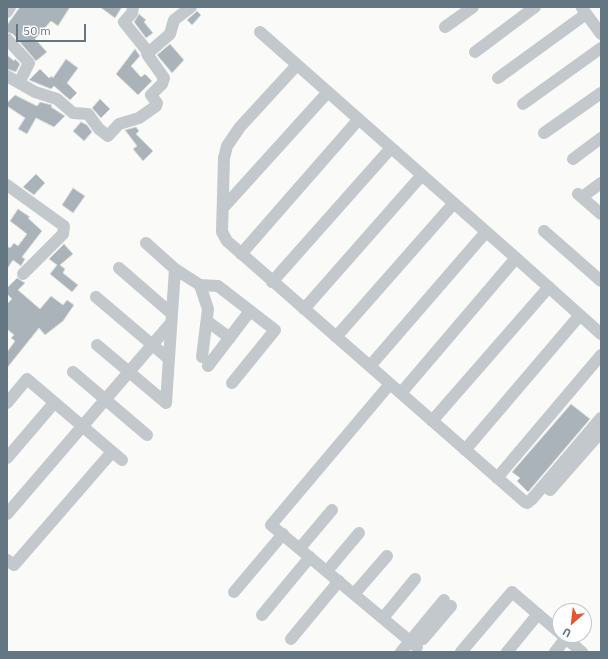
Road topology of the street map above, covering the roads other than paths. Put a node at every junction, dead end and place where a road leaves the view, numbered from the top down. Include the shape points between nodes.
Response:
1 (10, 7) edge
2 (133, 7) edge
3 (473, 7) edge
4 (535, 7) edge
5 (189, 8) edge
6 (584, 10) edge
7 (7, 12) edge
8 (445, 27) dead end
9 (260, 32) dead end
10 (601, 34) edge
11 (7, 39) edge
12 (601, 48) edge
13 (148, 52) junction
14 (474, 52) dead end
15 (297, 65) junction
16 (7, 76) edge
17 (498, 78) dead end
18 (19, 82) junction
19 (328, 92) junction
20 (601, 93) edge
21 (523, 104) dead end
22 (359, 119) junction
23 (544, 133) dead end
24 (601, 138) edge
25 (391, 148) junction
26 (573, 159) dead end
27 (422, 175) junction
28 (601, 182) edge
29 (7, 185) edge
30 (454, 203) junction
31 (223, 208) junction
32 (601, 214) edge
33 (544, 231) dead end
34 (486, 232) junction
35 (146, 243) dead end
36 (240, 254) junction
37 (516, 258) junction
38 (119, 268) dead end
39 (176, 269) junction
40 (23, 274) dead end
41 (601, 281) edge
42 (272, 282) junction
43 (200, 285) junction
44 (549, 287) junction
45 (96, 297) dead end
46 (304, 309) junction
47 (250, 311) junction
48 (580, 314) junction
49 (172, 318) junction
50 (208, 321) junction
51 (601, 334) edge
52 (336, 337) junction
53 (230, 338) junction
54 (152, 344) junction
55 (97, 345) dead end
56 (601, 355) edge
57 (169, 359) junction
58 (370, 366) junction
59 (73, 372) dead end
60 (129, 372) junction
61 (232, 382) dead end
62 (390, 384) junction
63 (400, 393) junction
64 (105, 400) junction
65 (7, 403) edge
66 (54, 403) junction
67 (601, 418) edge
68 (432, 421) junction
69 (82, 426) junction
70 (601, 432) edge
71 (147, 435) dead end
72 (465, 450) junction
73 (112, 452) junction
74 (7, 458) edge
75 (122, 460) dead end
76 (496, 478) junction
77 (527, 502) junction
78 (332, 510) dead end
79 (7, 514) edge
80 (359, 533) dead end
81 (283, 534) junction
82 (300, 548) junction
83 (387, 556) dead end
84 (310, 557) junction
85 (7, 560) edge
86 (327, 571) junction
87 (415, 579) dead end
88 (339, 581) junction
89 (234, 592) dead end
90 (354, 594) junction
91 (448, 603) dead end
92 (538, 614) junction
93 (262, 615) dead end
94 (382, 618) junction
95 (552, 626) edge
96 (291, 639) dead end
97 (572, 643) edge
98 (413, 647) edge
99 (401, 652) edge
100 (461, 652) edge
101 (507, 652) edge
102 (582, 652) edge

1 - 7 street
2 - 13 street via 132,13 124,22
3 - 8 street
4 - 14 street
5 - 13 street via 174,20 170,34
6 - 10 street
6 - 17 street
9 - 15 street
11 - 18 street via 29,63
12 - 21 street
13 - 18 street via 147,55 164,78 162,84 150,95 157,103 156,106 139,118 119,124 108,136 88,114 73,113 57,99 35,92
15 - 19 street
15 - 31 street via 240,127 227,146 224,158
16 - 18 street
19 - 22 street
19 - 31 street
20 - 23 street
22 - 25 street
22 - 36 street
24 - 26 street
25 - 27 street
25 - 42 street
27 - 30 street
27 - 46 street
28 - 32 street via 580,195
29 - 40 street via 64,226 63,234
30 - 34 street
30 - 52 street
31 - 36 street via 224,237
33 - 41 street
34 - 37 street
34 - 58 street
35 - 39 street
36 - 42 street
37 - 44 street
37 - 63 street
38 - 49 street
39 - 43 street
39 - 49 street
42 - 46 street
43 - 47 street via 218,286
43 - 50 street via 208,309
44 - 48 street
44 - 68 street
45 - 54 street
46 - 52 street
47 - 53 street
47 - 61 street via 275,330
48 - 51 street
48 - 72 street
49 - 54 street
49 - 57 street
50 - 53 street
50 - 53 street via 205,362
52 - 58 street
54 - 57 street
54 - 60 street
55 - 60 street
56 - 76 street
57 - 60 street via 166,403
58 - 62 street
59 - 64 street
60 - 64 street
62 - 63 street
62 - 81 street via 271,525
63 - 68 street
64 - 69 street
64 - 71 street
65 - 66 street via 27,379
66 - 69 street
66 - 74 street
67 - 77 street
68 - 72 street
69 - 73 street
69 - 79 street
70 - 77 street via 535,508
72 - 76 street
73 - 75 street
73 - 85 street via 14,566
76 - 77 street
78 - 82 street
80 - 86 street
81 - 82 street
81 - 89 street
82 - 84 street
83 - 90 street
84 - 86 street
84 - 93 street
86 - 88 street
87 - 94 street
88 - 90 street
88 - 96 street
90 - 94 street
91 - 98 street
92 - 95 street
92 - 100 street via 512,592
92 - 101 street
94 - 98 street
97 - 102 street
98 - 99 street

